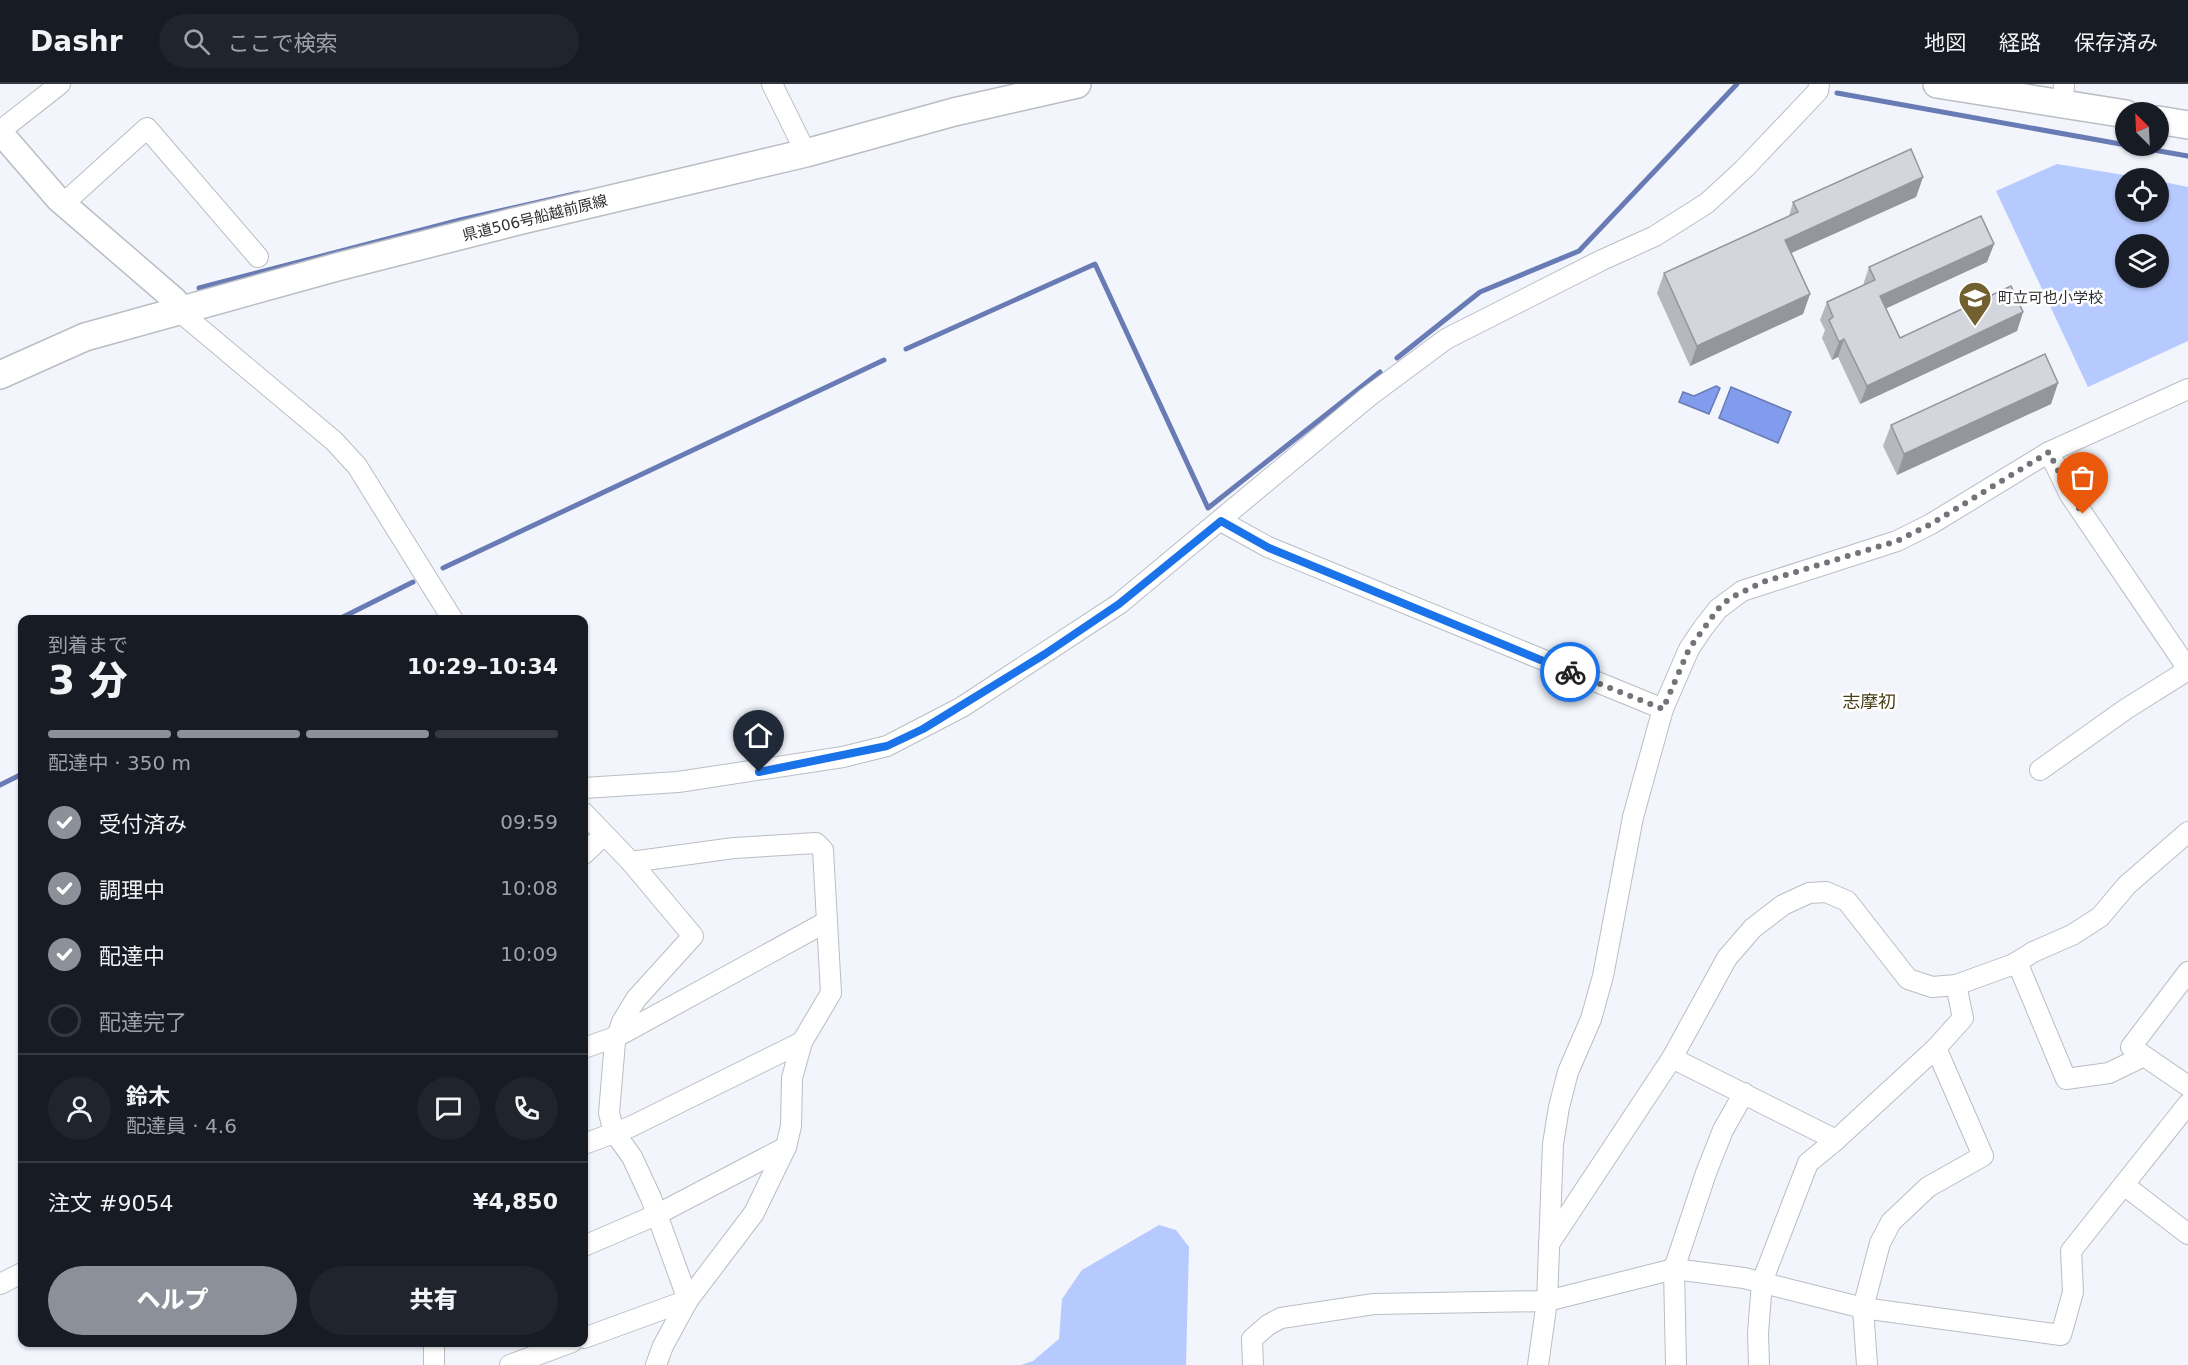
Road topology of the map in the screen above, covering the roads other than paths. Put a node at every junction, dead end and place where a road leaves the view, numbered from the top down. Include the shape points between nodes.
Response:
1 (60, 84) edge
2 (772, 84) edge
3 (1077, 84) edge
4 (1819, 84) edge
5 (1937, 84) edge
6 (2064, 93) edge
7 (2115, 110) edge
8 (2169, 122) edge
9 (2188, 125) edge
10 (0, 131) edge
11 (806, 153) junction
12 (63, 204) junction
13 (258, 257) dead end
14 (179, 311) junction
15 (0, 375) edge
16 (2188, 389) edge
17 (2049, 452) junction
18 (1221, 521) junction
19 (450, 615) edge
20 (2188, 670) edge
21 (1663, 709) junction
22 (2040, 770) dead end
23 (588, 788) edge
24 (588, 817) edge
25 (2188, 832) edge
26 (604, 835) junction
27 (588, 850) edge
28 (631, 862) junction
29 (826, 922) junction
30 (2017, 962) junction
31 (2188, 972) edge
32 (1956, 986) junction
33 (618, 1036) junction
34 (802, 1042) junction
35 (588, 1047) edge
36 (1936, 1048) junction
37 (2144, 1056) junction
38 (1672, 1058) junction
39 (2188, 1086) edge
40 (1744, 1094) junction
41 (2188, 1104) edge
42 (614, 1132) junction
43 (1836, 1140) junction
44 (588, 1142) edge
45 (786, 1147) junction
46 (2124, 1185) junction
47 (656, 1215) junction
48 (2188, 1234) edge
49 (588, 1244) edge
50 (1549, 1244) junction
51 (1674, 1269) junction
52 (18, 1275) edge
53 (1762, 1282) junction
54 (0, 1284) edge
55 (688, 1300) junction
56 (1547, 1301) junction
57 (1863, 1308) junction
58 (588, 1337) edge
59 (434, 1347) edge
60 (559, 1347) edge
61 (434, 1365) edge
62 (510, 1365) edge
63 (656, 1365) edge
64 (1253, 1365) edge
65 (1538, 1365) edge
66 (1676, 1365) edge
67 (1759, 1365) edge
68 (1867, 1365) edge

1 - 10 street
2 - 11 street
3 - 11 main road, 県道506号船越前原線 via 954,112
4 - 18 street via 1810,100 1707,203 1655,236 1446,339 1368,397
5 - 6 main road
6 - 7 main road
8 - 9 main road
10 - 12 street
11 - 14 main road, 県道506号船越前原線 via 518,221
12 - 13 street via 147,128
12 - 14 street via 175,300
14 - 15 main road, 県道506号船越前原線 via 85,338
14 - 19 street via 334,441 357,466
16 - 17 street
17 - 20 street via 2070,495
17 - 21 street via 1897,541 1763,582 1730,598 1689,649
18 - 21 street via 1269,548
18 - 23 street via 1119,604 1064,642 962,707 887,746 738,775
20 - 22 street
21 - 50 street via 1631,827 1603,976 1559,1107 1552,1144
24 - 26 street
25 - 30 street via 2127,885 2100,917
26 - 27 street
26 - 28 street
28 - 29 street via 734,848 816,843 823,850
28 - 33 street via 693,936 636,999
29 - 33 street
29 - 34 street via 831,993
30 - 32 street
30 - 37 street via 2066,1079 2109,1073
31 - 37 street via 2131,1047
32 - 36 street via 1963,1018
32 - 38 street via 1932,987 1908,979 1846,901 1826,892 1809,893 1753,928 1727,958
33 - 35 street
33 - 42 street via 610,1087 609,1113
34 - 42 street
34 - 45 street via 792,1078 791,1126
36 - 43 street
36 - 57 street via 1983,1156 1928,1187 1891,1222 1880,1243
37 - 39 street
38 - 40 street
38 - 50 street
40 - 43 street
40 - 51 street via 1723,1130
41 - 46 street
42 - 44 street
42 - 47 street via 633,1157
43 - 53 street via 1808,1163
45 - 47 street
45 - 55 street via 754,1213
46 - 48 street
46 - 57 street via 2071,1251 2073,1292 2061,1335
47 - 49 street
47 - 55 street
50 - 56 street
51 - 53 street
51 - 56 street
51 - 66 street
52 - 54 street
53 - 57 street
53 - 67 street
55 - 58 street
55 - 63 street
56 - 64 street via 1374,1304 1281,1318 1252,1339
56 - 65 street
57 - 68 street
59 - 61 street
60 - 62 street

